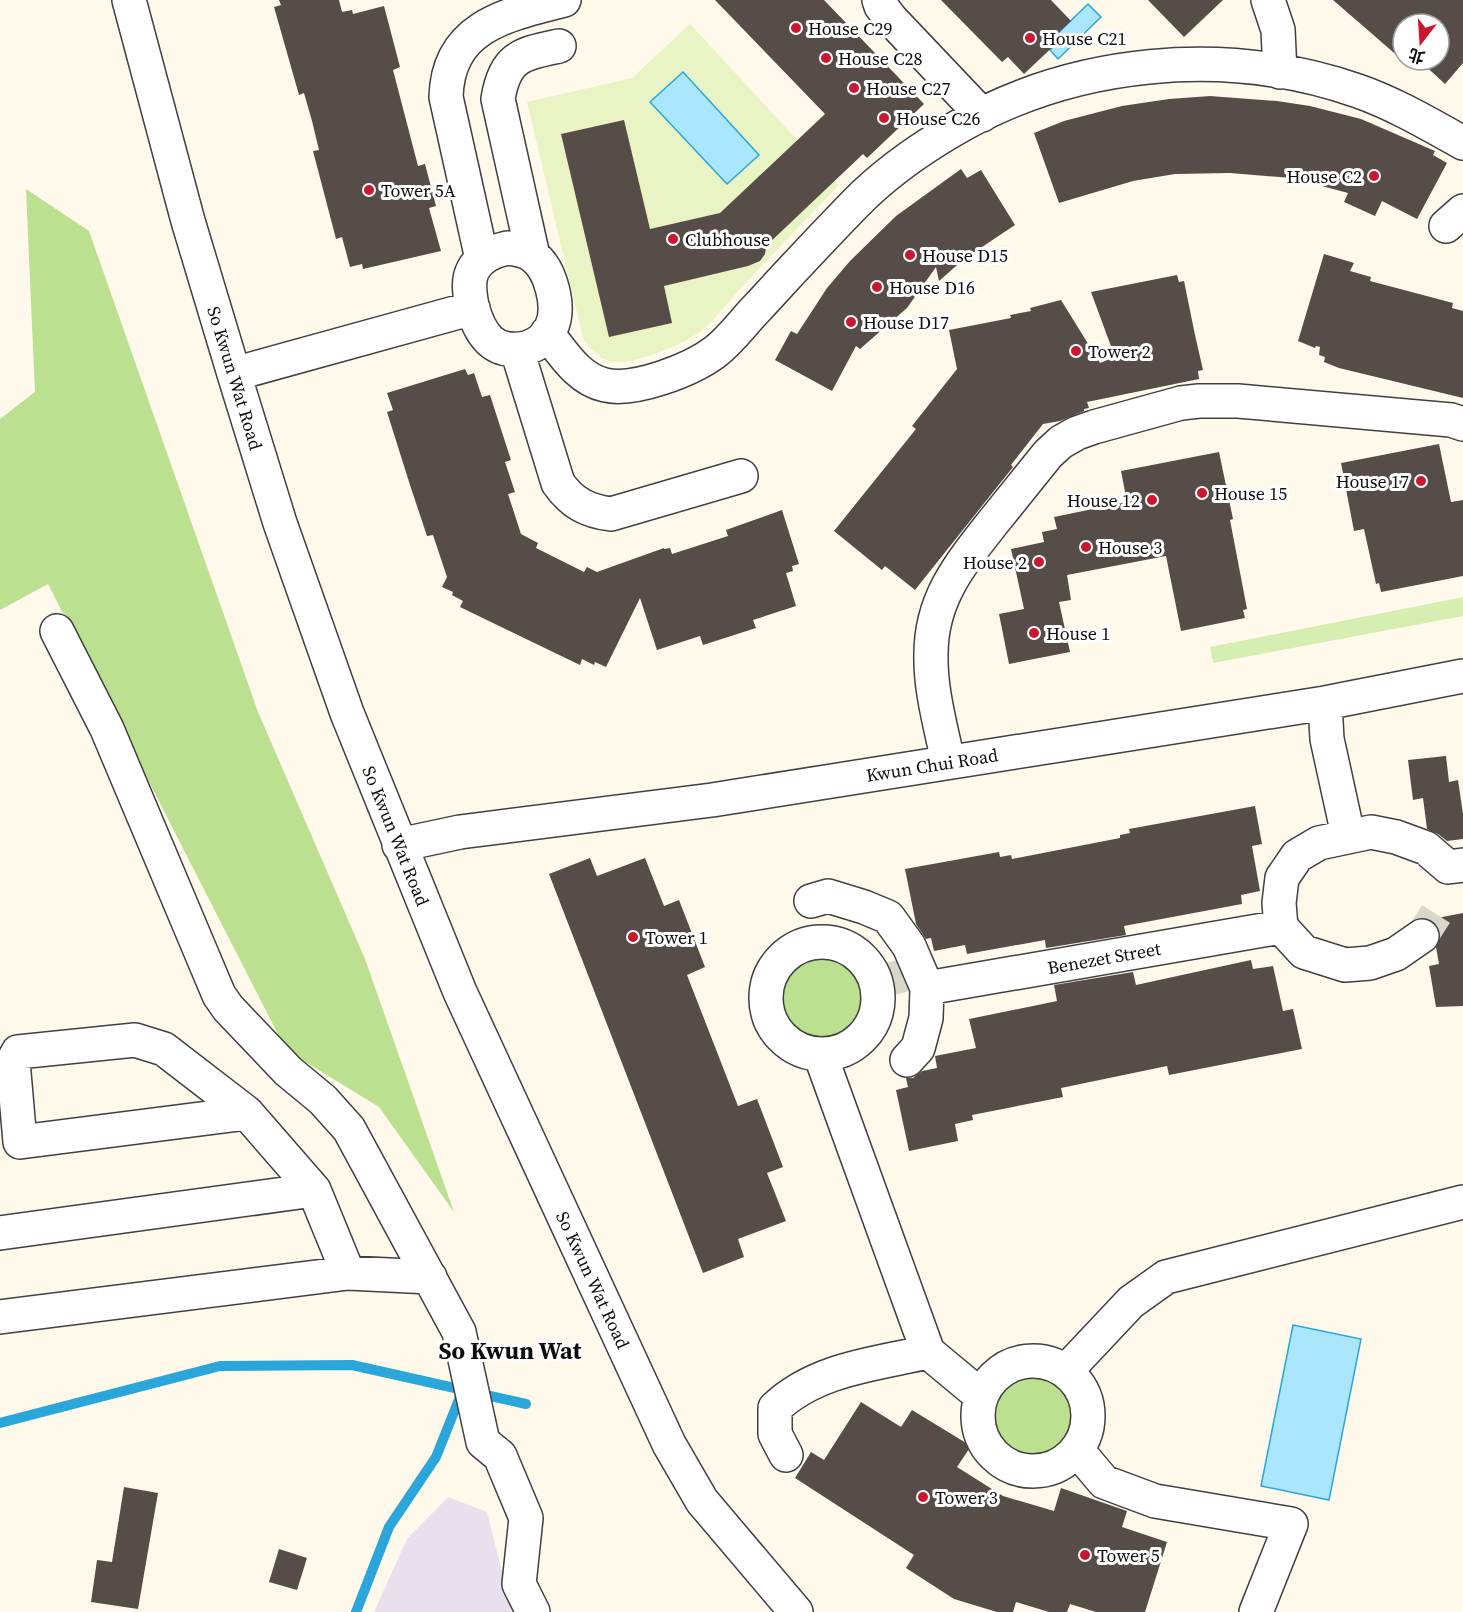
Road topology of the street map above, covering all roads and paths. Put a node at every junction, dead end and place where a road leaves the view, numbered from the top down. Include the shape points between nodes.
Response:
1 (129, 0) edge
2 (564, 0) edge
3 (879, 0) edge
4 (1268, 0) edge
5 (559, 46) dead end
6 (1281, 72) junction
7 (982, 115) junction
8 (1463, 143) edge
9 (533, 256) junction
10 (482, 259) junction
11 (473, 308) junction
12 (547, 333) junction
13 (517, 350) junction
14 (234, 374) junction
15 (1463, 424) edge
16 (741, 477) dead end
17 (57, 631) dead end
18 (1463, 676) edge
19 (1325, 703) junction
20 (948, 762) junction
21 (1348, 836) junction
22 (399, 845) junction
23 (1456, 866) edge
24 (811, 901) dead end
25 (1281, 927) junction
26 (1422, 936) tunnel mouth
27 (927, 988) junction
28 (820, 1054) junction
29 (907, 1060) dead end
30 (247, 1113) junction
31 (314, 1190) junction
32 (1463, 1202) edge
33 (0, 1233) edge
34 (348, 1273) junction
35 (430, 1277) junction
36 (0, 1317) edge
37 (928, 1352) junction
38 (1066, 1371) junction
39 (981, 1396) junction
40 (1077, 1450) junction
41 (786, 1455) dead end
42 (533, 1612) edge
43 (796, 1612) edge
44 (1256, 1612) edge

1 - 14 street, So Kwun Wat Road
2 - 10 street via 488,25 473,34 452,63 446,97
3 - 7 street via 891,19
4 - 6 street via 1278,30
5 - 9 street via 523,54 501,83 498,99
6 - 7 street via 1180,64 1121,70 1062,83
6 - 8 street via 1358,91
7 - 12 street via 902,163 856,202 737,332 697,363 657,379 618,387 603,385 577,371
9 - 10 street via 521,249 507,248
9 - 12 street via 543,266 554,301
10 - 11 street via 469,284
11 - 13 street via 481,332 490,342
11 - 14 street
12 - 13 street via 531,347
13 - 16 street via 558,483 581,506 611,514
14 - 22 street, So Kwun Wat Road via 279,523 346,713
15 - 20 street via 1199,400 1094,426 1061,442 959,564 938,607 931,653 932,677
17 - 35 street via 106,729 219,995 288,1071 323,1100 349,1129
18 - 19 street, Kwun Chui Road
19 - 20 street, Kwun Chui Road
19 - 21 street via 1327,739
20 - 22 street, Kwun Chui Road via 712,800 460,832
21 - 23 street via 1371,832 1396,837 1426,848
21 - 25 street via 1319,843 1297,856 1282,878
22 - 43 street, So Kwun Wat Road via 460,992 669,1444 702,1501
24 - 27 street via 828,896 888,917 909,946
25 - 26 street via 1304,952 1345,965 1370,963 1396,954
25 - 27 street, Benezet Street
27 - 29 street via 926,1018 918,1048
28 - 28 street via 787,1042 775,1029 765,996 777,963 790,951 825,942 844,946 860,957 880,981 877,1010 870,1028 839,1052
28 - 37 street
30 - 30 street via 20,1142 13,1061 18,1052 135,1040 164,1050
30 - 31 street
31 - 33 street
31 - 34 street
32 - 38 street via 1166,1277 1131,1302
34 - 35 street
34 - 36 street
35 - 42 street via 459,1332 483,1442 500,1456 526,1518 519,1584
37 - 39 street
37 - 41 street via 825,1375 789,1394 775,1408 775,1434
38 - 39 street via 1034,1361 1017,1363 990,1382
38 - 40 street via 1078,1383 1089,1417 1086,1435
39 - 40 street via 979,1431 987,1447 1014,1469 1049,1470 1065,1463
40 - 44 street via 1104,1482 1155,1501 1291,1524

